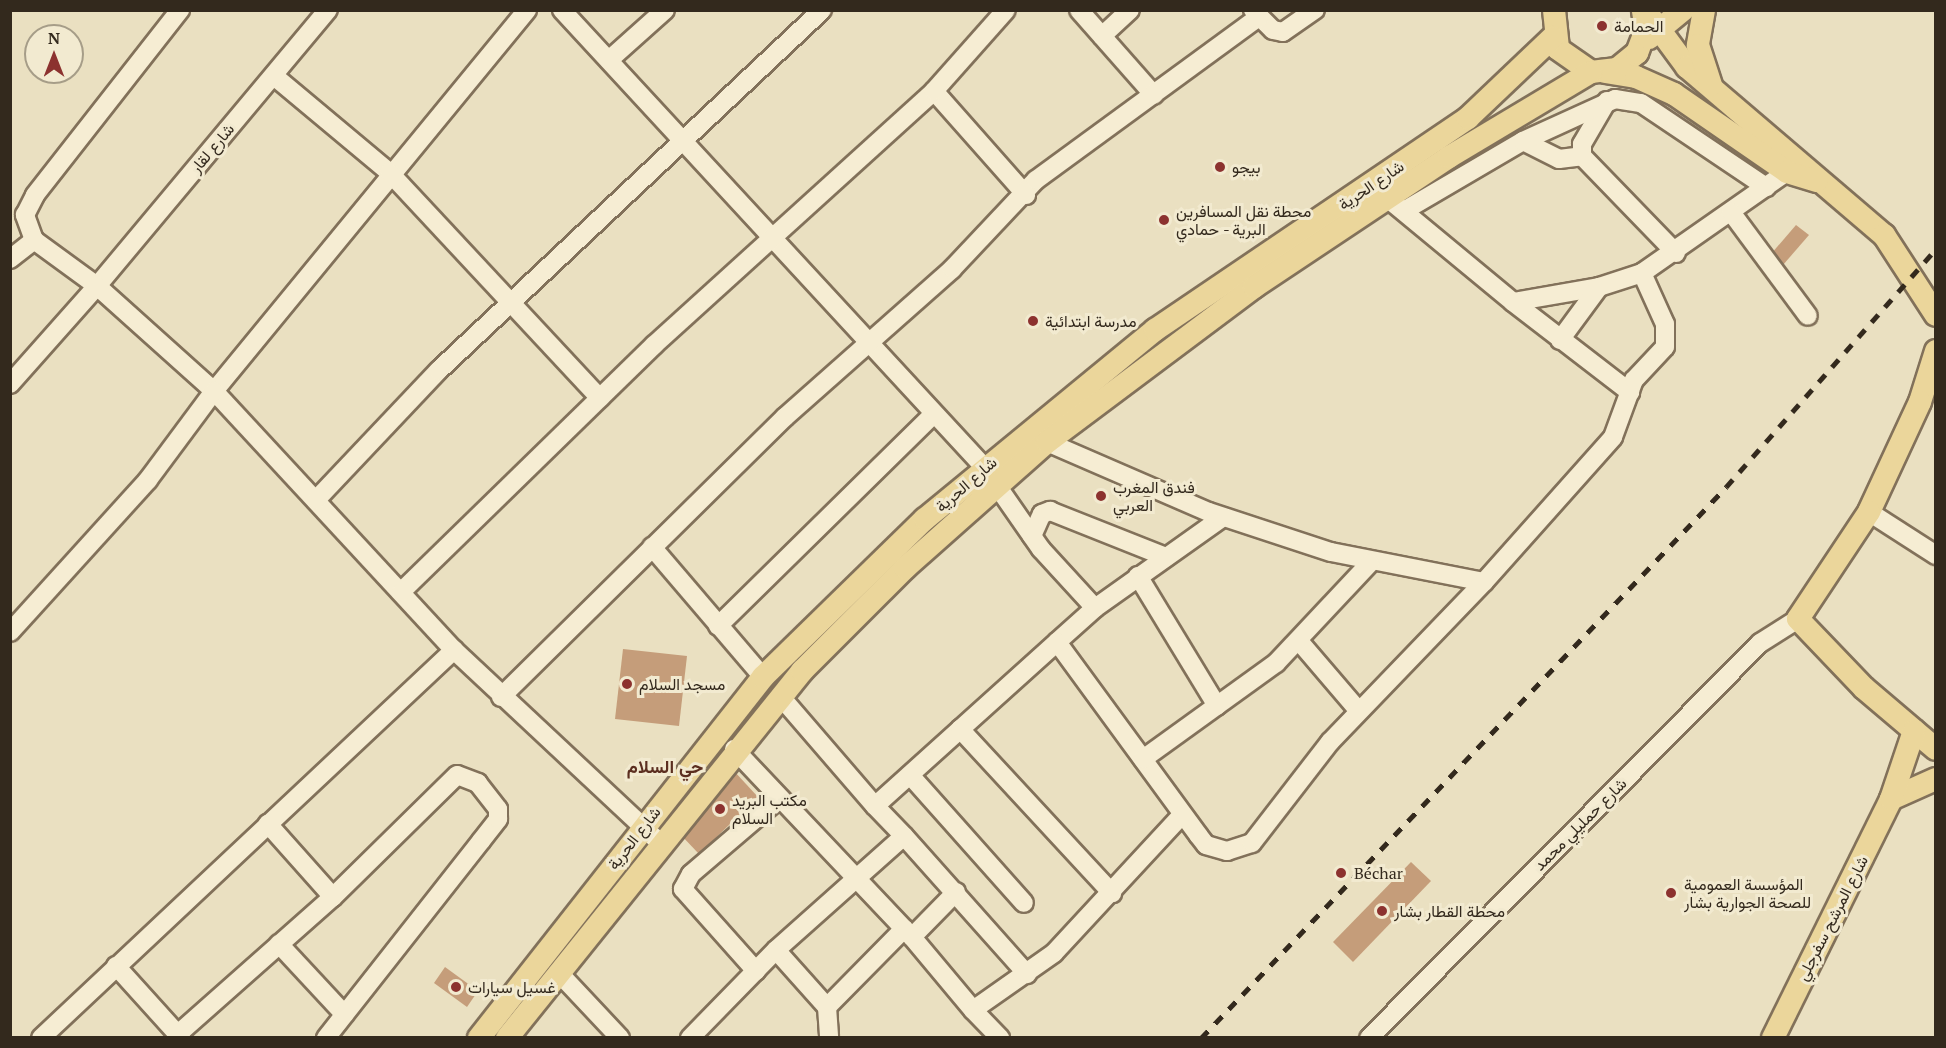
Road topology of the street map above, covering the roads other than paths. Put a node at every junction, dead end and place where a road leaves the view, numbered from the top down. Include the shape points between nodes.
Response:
1 (180, 10) edge
2 (328, 10) edge
3 (527, 10) edge
4 (562, 10) edge
5 (665, 10) edge
6 (822, 10) edge
7 (1006, 10) edge
8 (1079, 10) edge
9 (1130, 10) edge
10 (1315, 10) edge
11 (1644, 10) edge
12 (1683, 10) edge
13 (1704, 10) edge
14 (1256, 14) edge
15 (1550, 20) edge
16 (1102, 36) junction
17 (1652, 36) junction
18 (609, 60) junction
19 (1598, 72) junction
20 (274, 75) junction
21 (934, 91) junction
22 (1714, 92) junction
23 (1154, 95) junction
24 (1607, 101) junction
25 (685, 141) junction
26 (1523, 141) junction
27 (1582, 156) junction
28 (389, 172) junction
29 (1787, 172) junction
30 (1817, 182) junction
31 (1766, 187) junction
32 (1026, 195) junction
33 (1386, 197) junction
34 (1407, 209) junction
35 (1731, 212) junction
36 (773, 238) junction
37 (34, 240) junction
38 (1676, 253) junction
39 (10, 259) edge
40 (1642, 273) junction
41 (97, 286) junction
42 (1599, 287) junction
43 (512, 302) junction
44 (1513, 302) junction
45 (1935, 315) edge
46 (1808, 316) dead end
47 (1560, 340) junction
48 (866, 344) junction
49 (1935, 351) edge
50 (10, 384) edge
51 (214, 391) junction
52 (1630, 392) junction
53 (600, 398) junction
54 (933, 415) junction
55 (1047, 442) junction
56 (984, 467) junction
57 (998, 487) junction
58 (316, 500) junction
59 (1869, 512) junction
60 (1223, 517) junction
61 (1032, 536) junction
62 (652, 547) junction
63 (1935, 555) edge
64 (1166, 557) junction
65 (1370, 563) junction
66 (1138, 576) junction
67 (1484, 582) junction
68 (401, 592) junction
69 (1095, 608) junction
70 (1798, 620) junction
71 (718, 626) junction
72 (10, 632) edge
73 (1299, 641) junction
74 (1057, 642) junction
75 (454, 650) junction
76 (763, 678) junction
77 (501, 697) junction
78 (781, 697) junction
79 (1217, 706) junction
80 (1358, 710) junction
81 (960, 729) junction
82 (1914, 730) junction
83 (734, 749) junction
84 (1935, 749) edge
85 (1143, 759) junction
86 (910, 775) junction
87 (1935, 779) edge
88 (780, 798) junction
89 (1892, 799) junction
90 (875, 806) junction
91 (1182, 815) junction
92 (268, 824) junction
93 (644, 825) junction
94 (904, 836) junction
95 (659, 842) junction
96 (856, 876) junction
97 (956, 892) junction
98 (1112, 893) junction
99 (333, 897) junction
100 (1024, 903) dead end
101 (908, 933) junction
102 (279, 944) junction
103 (776, 950) junction
104 (116, 966) junction
105 (756, 971) junction
106 (559, 973) junction
107 (1027, 974) junction
108 (827, 1007) junction
109 (973, 1010) junction
110 (344, 1014) junction
111 (49, 1035) edge
112 (179, 1036) edge
113 (326, 1038) edge
114 (479, 1038) edge
115 (507, 1038) edge
116 (620, 1038) edge
117 (690, 1038) edge
118 (829, 1038) edge
119 (1000, 1038) edge
120 (1369, 1038) edge
121 (1773, 1038) edge

1 - 37 street via 35,195 25,215
2 - 20 street, شارع لقار
3 - 28 street
4 - 18 street
5 - 18 street
6 - 25 street
7 - 21 street
8 - 16 street
9 - 16 street
10 - 14 street via 1283,32
11 - 17 main road
12 - 17 main road, شارع الحرية
13 - 22 main road via 1698,45
14 - 23 street
15 - 19 main road via 1567,60
15 - 56 main road, شارع الحرية via 1468,118 1155,330
16 - 23 street
17 - 19 main road, شارع الحرية via 1628,62
17 - 22 main road
18 - 25 street
19 - 29 main road via 1636,76 1674,94
19 - 33 main road, شارع الحرية
20 - 28 street
20 - 41 street, شارع لقار
21 - 32 street
21 - 36 street
22 - 30 main road
23 - 32 street via 1062,159
24 - 26 street
24 - 27 street via 1582,144
24 - 31 street via 1641,103
25 - 36 street
25 - 43 street
26 - 27 street via 1559,159
26 - 34 street
27 - 38 street
28 - 43 street
28 - 51 street
29 - 30 main road
29 - 31 street
30 - 45 main road via 1884,235
31 - 35 street
32 - 48 street
33 - 34 street
33 - 55 main road, شارع الحرية via 1254,286
34 - 44 street
35 - 38 street
35 - 46 street
36 - 48 street
36 - 53 street
37 - 39 street
37 - 41 street
38 - 40 street
40 - 42 street
40 - 52 street via 1667,338
41 - 50 street, شارع لقار
41 - 51 street
42 - 44 street
42 - 47 street
43 - 53 street
43 - 58 street via 438,370
44 - 47 street
47 - 52 street
48 - 54 street
48 - 62 street
49 - 59 main road via 1920,402
51 - 58 street
51 - 72 street via 148,480
52 - 67 street via 1613,437
53 - 68 street
54 - 56 street
54 - 71 street
55 - 57 main road, شارع الحرية
55 - 60 street
56 - 57 street
56 - 76 main road, شارع الحرية
57 - 61 street
57 - 78 main road, شارع الحرية via 905,568
58 - 68 street
59 - 63 street
59 - 70 main road
60 - 64 street
60 - 65 street
61 - 64 street via 1042,514 1050,511
61 - 69 street
62 - 71 street
62 - 77 street
64 - 66 street
65 - 67 street
65 - 73 street
66 - 69 street
66 - 79 street
67 - 80 street
68 - 75 street
69 - 74 street
70 - 82 main road
70 - 120 street, شارع حمليلي محمد via 1760,643
71 - 76 street
73 - 79 street
73 - 80 street
74 - 81 street
74 - 85 street
75 - 77 street
75 - 92 street
76 - 93 main road, شارع الحرية
77 - 93 street
78 - 83 main road, شارع الحرية
78 - 90 street
79 - 85 street
80 - 91 street via 1252,843 1216,849
81 - 86 street
81 - 98 street
82 - 84 main road
82 - 89 main road, شارع المرشح سفرجلي
83 - 88 street
83 - 95 main road, شارع الحرية
85 - 91 street
86 - 90 street
86 - 100 street
87 - 89 main road
88 - 96 street
88 - 105 street via 691,874 683,889
89 - 121 main road, شارع المرشح سفرجلي
90 - 94 street
91 - 98 street
92 - 99 street
92 - 104 street
93 - 95 street
93 - 114 main road, شارع الحرية
94 - 96 street
94 - 97 street
95 - 106 main road, شارع الحرية
96 - 101 street
96 - 103 street
97 - 101 street
97 - 107 street
98 - 107 street
99 - 102 street
99 - 110 street via 457,775 478,783 498,809 487,834
101 - 108 street
101 - 109 street
102 - 110 street
102 - 112 street
103 - 105 street
103 - 108 street
104 - 111 street
104 - 112 street
105 - 117 street
106 - 115 main road, شارع الحرية
106 - 116 street
107 - 109 street
108 - 118 street
109 - 119 street
110 - 113 street

